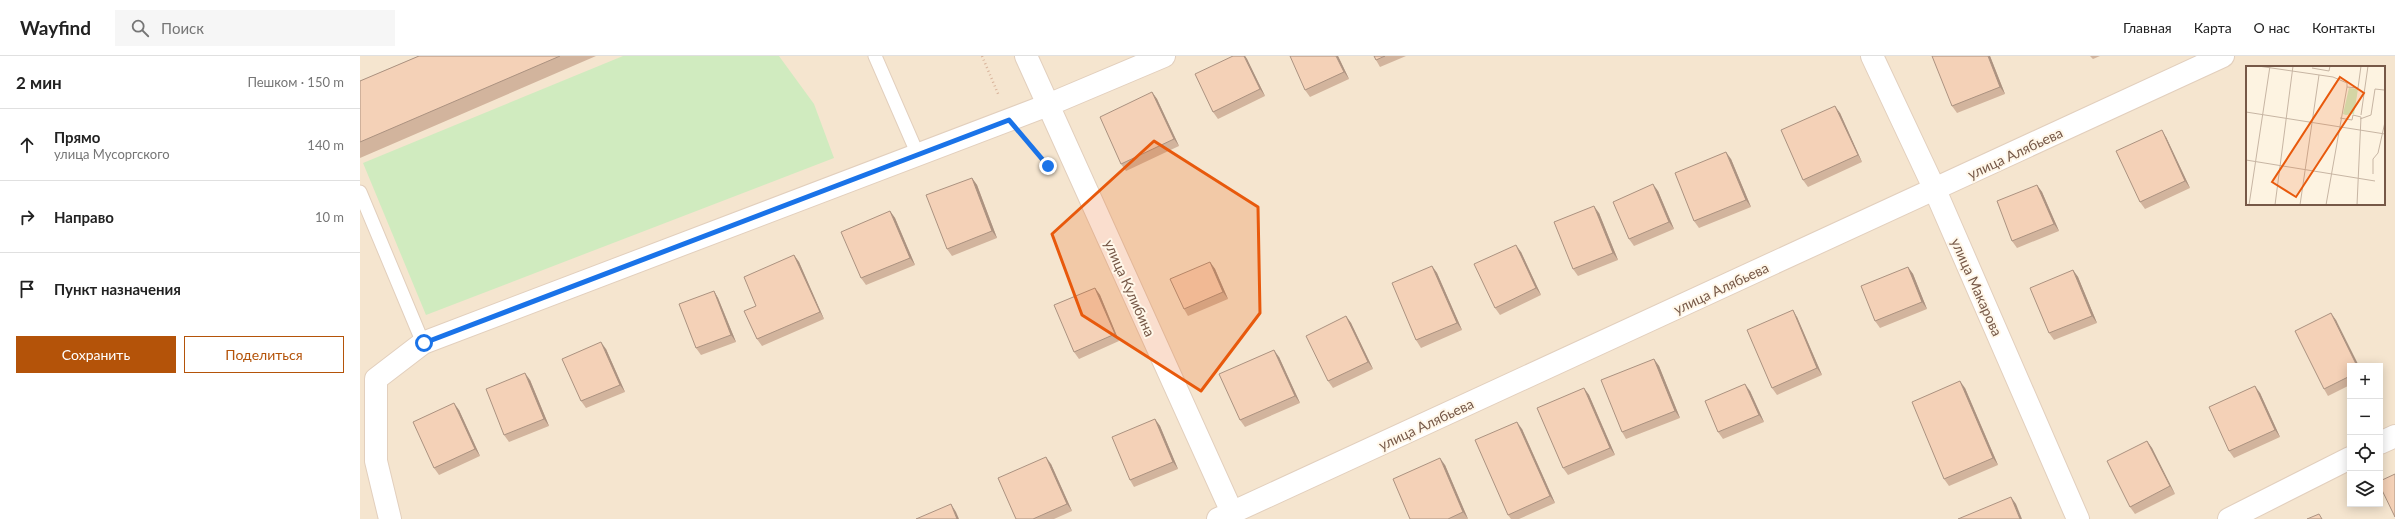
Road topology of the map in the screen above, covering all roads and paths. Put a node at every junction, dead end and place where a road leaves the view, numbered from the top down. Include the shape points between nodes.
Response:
1 (875, 56) edge
2 (982, 56) edge
3 (1026, 56) edge
4 (1164, 56) edge
5 (1872, 56) edge
6 (2223, 56) edge
7 (1048, 105) junction
8 (1009, 120) junction
9 (918, 155) junction
10 (1043, 161) dead end
11 (1934, 190) junction
12 (360, 192) edge
13 (424, 343) junction
14 (2395, 436) edge
15 (2383, 442) edge
16 (2347, 460) edge
17 (1228, 517) edge
18 (390, 519) edge
19 (2078, 519) edge
20 (2230, 519) edge

1 - 9 lane
2 - 8 path
3 - 7 street, улица Кулибина
4 - 7 street
5 - 11 street, улица Макарова
6 - 11 street, улица Алябьева
7 - 8 street
7 - 17 street, улица Кулибина
8 - 9 street
8 - 10 path
9 - 13 street
11 - 17 street, улица Алябьева
11 - 19 street, улица Макарова
12 - 13 lane
13 - 18 street via 376,379 376,461
14 - 15 street
16 - 20 street

